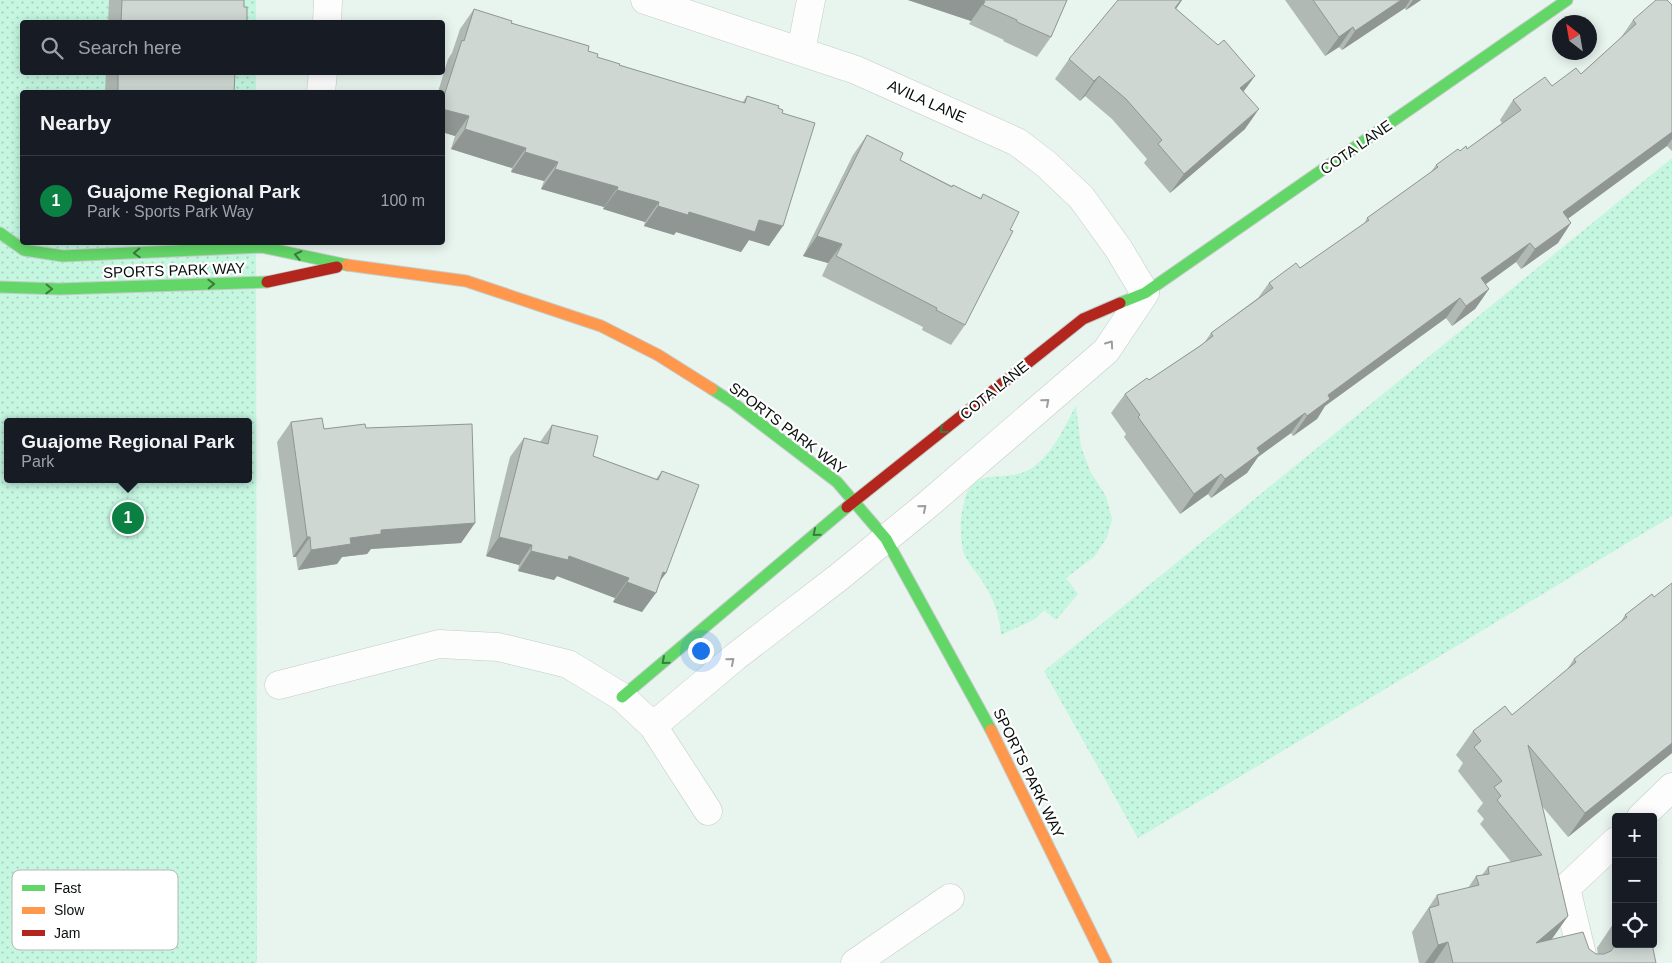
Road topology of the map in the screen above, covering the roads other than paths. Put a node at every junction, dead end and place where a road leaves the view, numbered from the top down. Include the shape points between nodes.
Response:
1 (328, 0) edge
2 (645, 0) edge
3 (811, 0) edge
4 (1567, 0) edge
5 (327, 20) edge
6 (801, 51) junction
7 (322, 75) edge
8 (321, 90) edge
9 (0, 234) edge
10 (346, 265) junction
11 (0, 287) edge
12 (1145, 293) junction
13 (853, 502) junction
14 (886, 539) junction
15 (278, 685) dead end
16 (622, 698) junction
17 (653, 726) junction
18 (1672, 787) edge
19 (708, 811) dead end
20 (1645, 813) edge
21 (1612, 845) edge
22 (950, 898) dead end
23 (855, 963) edge
24 (1106, 963) edge
25 (1584, 963) edge

1 - 5 street
2 - 6 street, AVILA LANE
3 - 6 street
4 - 12 street, COTA LANE
6 - 12 street, AVILA LANE via 856,70 1017,142 1081,197
7 - 8 street
10 -> 9 street, SPORTS PARK WAY via 262,247 63,256 24,250
11 -> 10 street, SPORTS PARK WAY via 60,289 270,282
10 - 13 street, SPORTS PARK WAY via 466,281 601,326 658,355 732,402 836,482
12 -> 13 street, COTA LANE via 1083,319
14 -> 12 street, COTA LANE via 1106,350
13 - 14 street, SPORTS PARK WAY
13 -> 16 street, COTA LANE
17 -> 14 street, COTA LANE
14 - 24 street, SPORTS PARK WAY via 978,705
15 - 16 street via 439,644 498,647 568,664
16 - 17 street
17 - 19 street
18 - 20 street
21 - 25 street via 1566,888
22 - 23 street

